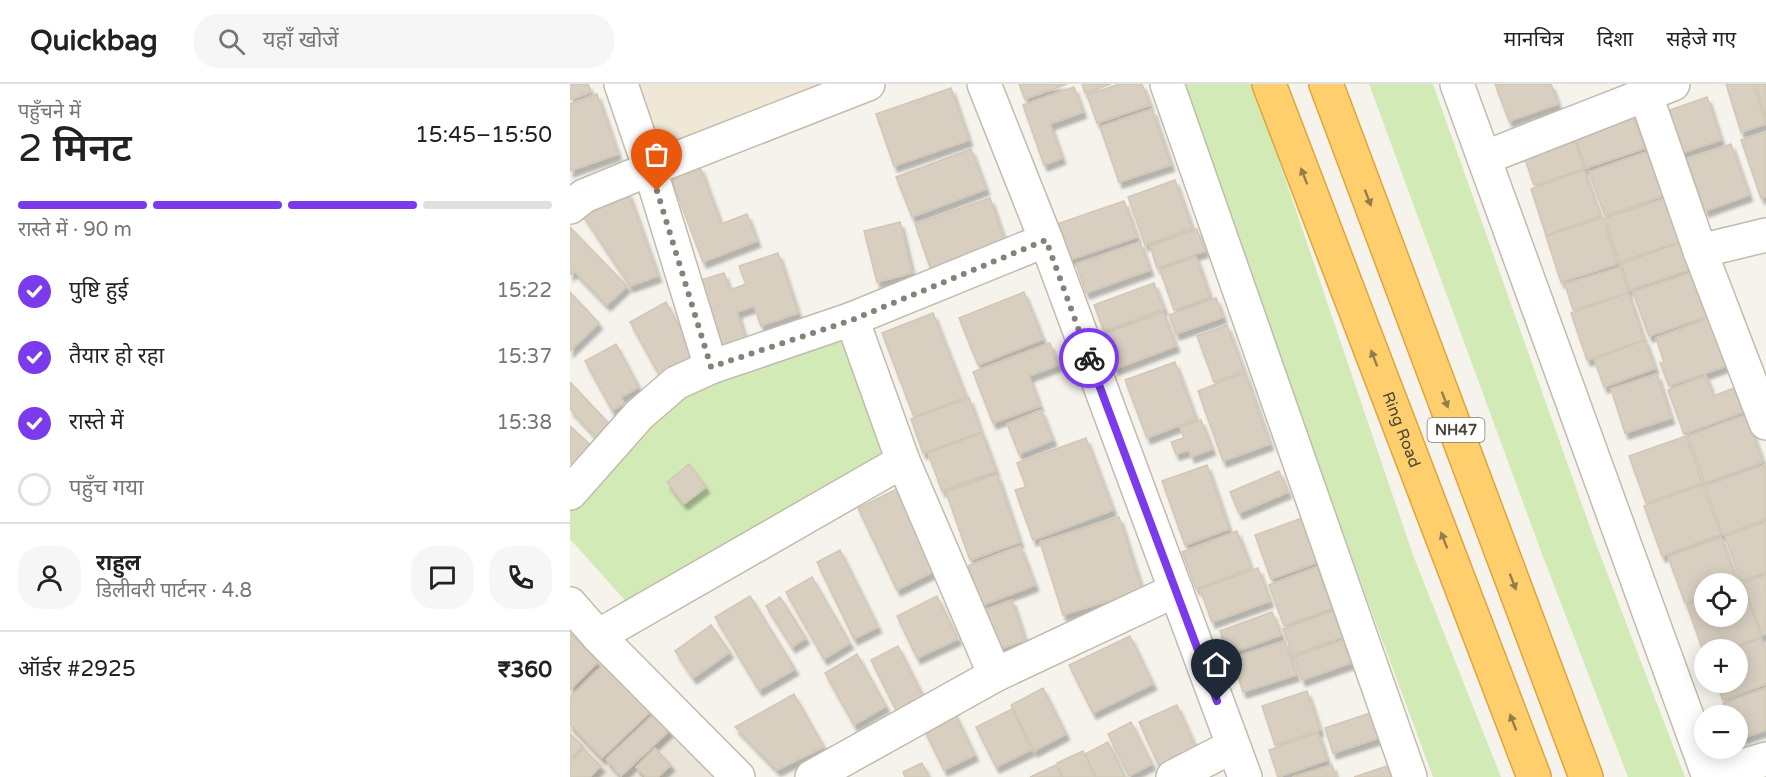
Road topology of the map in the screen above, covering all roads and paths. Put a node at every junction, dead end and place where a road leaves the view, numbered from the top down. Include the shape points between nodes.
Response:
1 (621, 84) edge
2 (868, 84) edge
3 (984, 84) edge
4 (1167, 84) edge
5 (1269, 84) edge
6 (1326, 84) edge
7 (1457, 84) edge
8 (1659, 89) edge
9 (1484, 158) junction
10 (650, 169) junction
11 (570, 207) edge
12 (1766, 235) edge
13 (1046, 240) junction
14 (1700, 251) junction
15 (852, 320) junction
16 (711, 367) junction
17 (1766, 423) edge
18 (903, 461) junction
19 (570, 493) edge
20 (1176, 590) junction
21 (570, 604) edge
22 (598, 636) junction
23 (995, 675) junction
24 (1233, 746) junction
25 (1766, 759) edge
26 (1709, 776) edge
27 (738, 777) edge
28 (812, 777) edge
29 (1173, 777) edge
30 (1245, 777) edge
31 (1410, 777) edge
32 (1534, 777) edge
33 (1586, 777) edge

1 - 10 street
2 - 10 street
3 - 13 street
4 - 31 street
32 -> 5 highway, Ring Road
6 -> 33 highway, NH47
7 - 9 street
8 - 9 street
8 - 14 street
9 - 26 street
10 - 11 street via 584,196
10 - 16 street
12 - 14 street
13 - 15 street
13 - 20 street
14 - 17 street
15 - 16 street
15 - 18 street
16 - 19 street via 676,383 639,415
18 - 22 street
18 - 23 street
20 - 23 street
20 - 24 street
21 - 22 street
22 - 27 street
23 - 28 street
24 - 29 street
24 - 30 street
25 - 26 street

